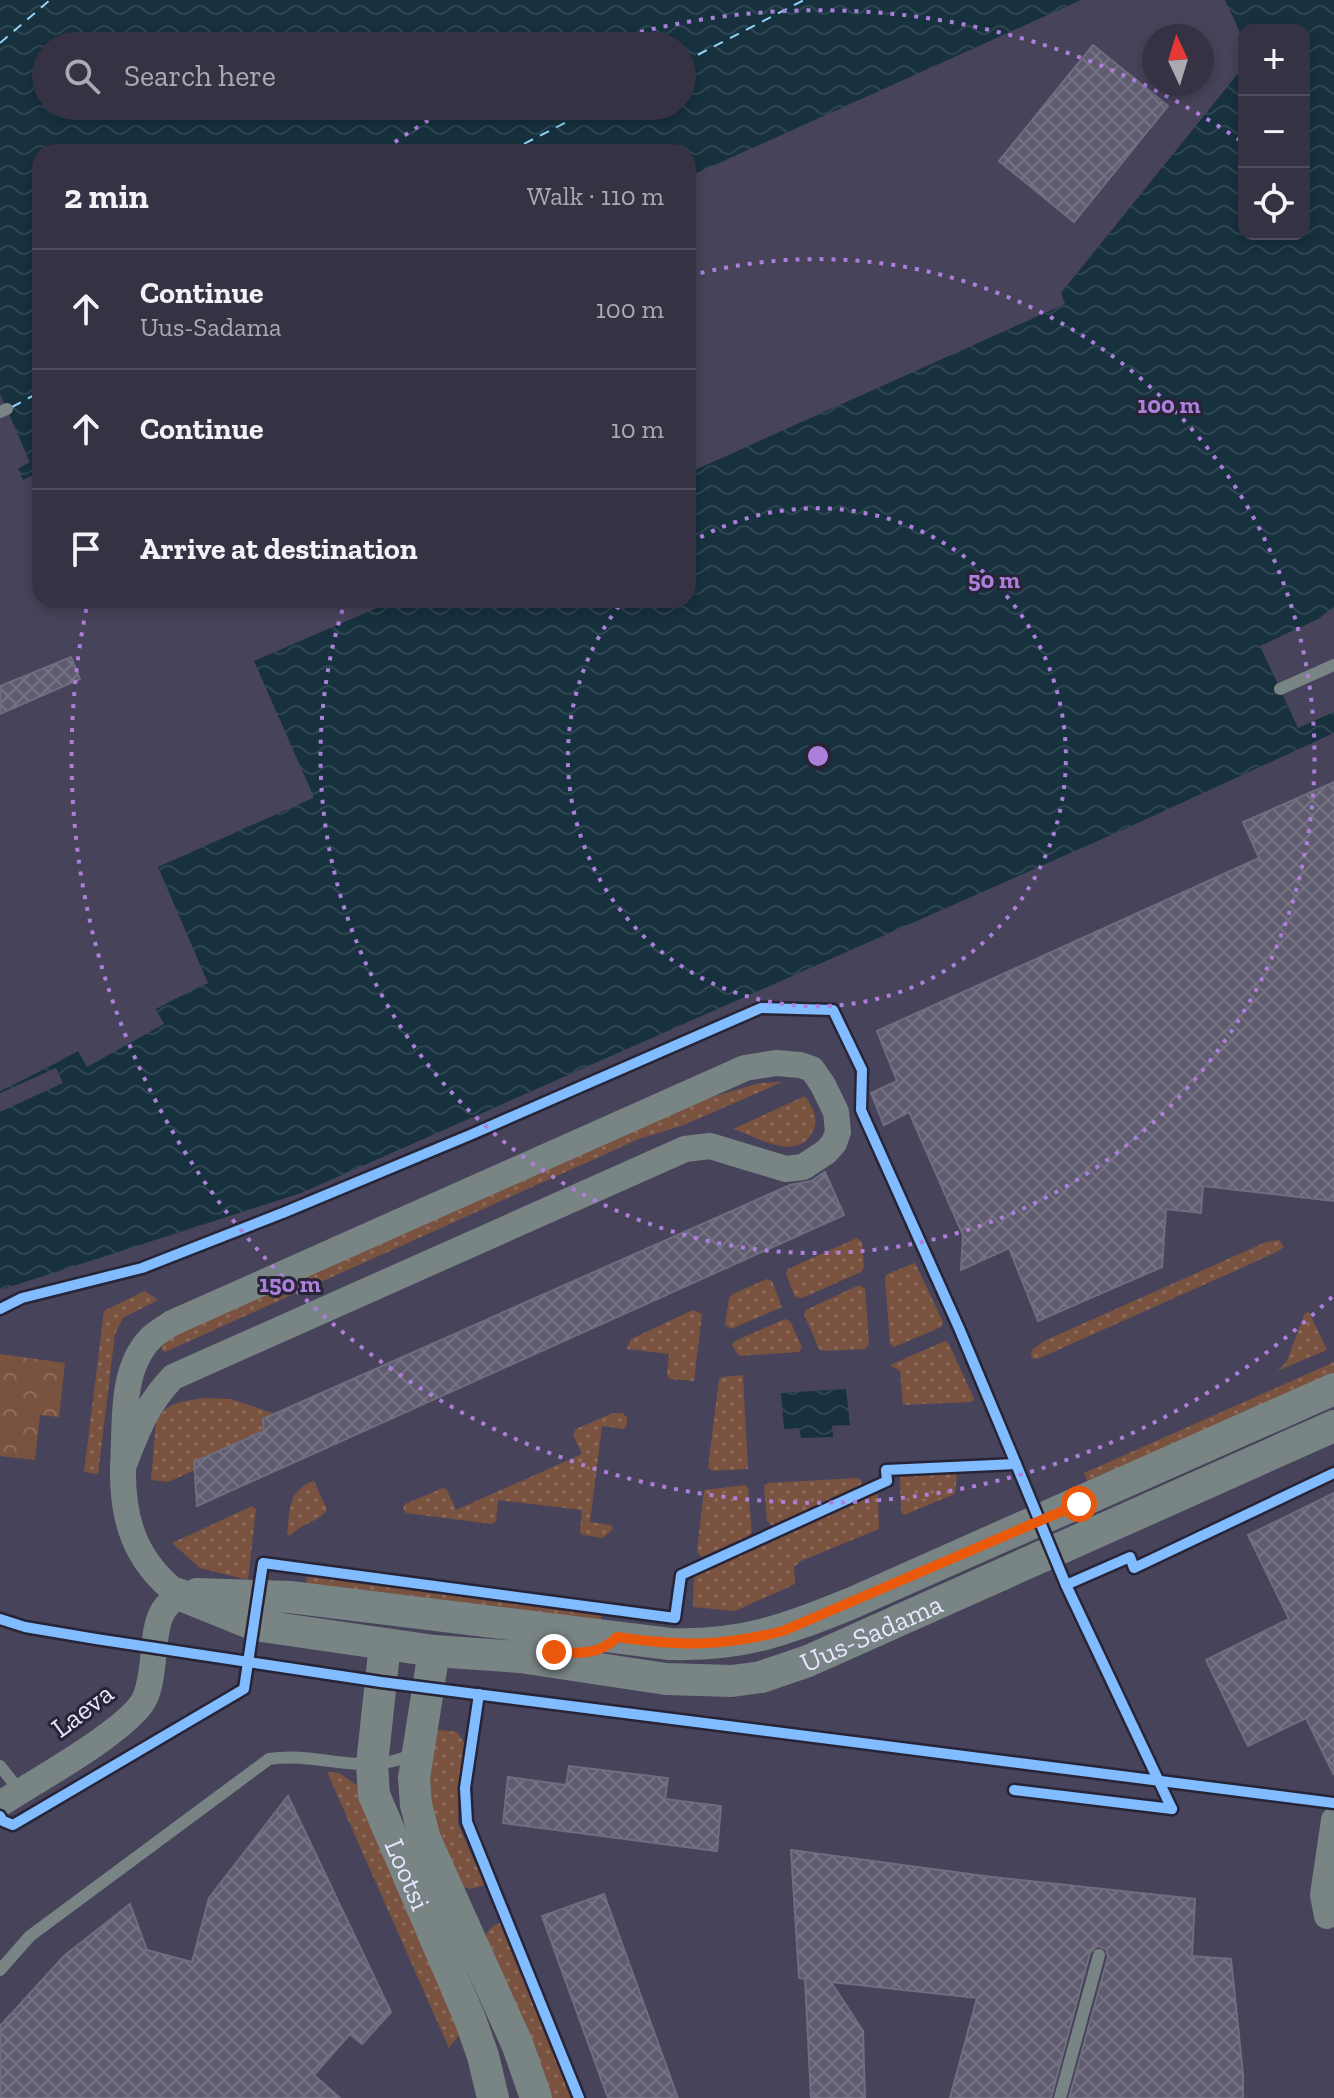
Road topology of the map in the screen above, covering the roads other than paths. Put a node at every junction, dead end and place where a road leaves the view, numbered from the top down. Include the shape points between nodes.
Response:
1 (1334, 665) edge
2 (1280, 689) dead end
3 (1334, 1389) edge
4 (1331, 1425) edge
5 (123, 1467) junction
6 (178, 1594) junction
7 (413, 1613) junction
8 (385, 1644) junction
9 (434, 1651) junction
10 (584, 1653) dead end
11 (520, 1657) junction
12 (418, 1751) junction
13 (372, 1764) junction
14 (0, 1766) edge
15 (10, 1798) edge
16 (1334, 1820) edge
17 (1327, 1916) dead end
18 (1099, 1955) dead end
19 (0, 1970) edge
20 (493, 2098) edge
21 (536, 2098) edge
22 (1060, 2098) edge

1 - 2 lane
3 - 7 street, Uus-Sadama via 783,1631 746,1641 612,1642
4 - 11 street, Uus-Sadama via 808,1661 761,1677 666,1679
5 - 5 street via 154,1397 173,1377 685,1149 710,1146 765,1165 803,1167 826,1152 838,1132 836,1112 823,1085 812,1069 800,1065 745,1068 172,1323 151,1338 132,1371
5 - 6 street via 138,1549 156,1577
6 - 7 street, Uus-Sadama via 259,1594
6 - 8 street, Uus-Sadama via 255,1625
6 - 15 street, Laeva via 161,1614 145,1699 132,1716
7 - 8 street
7 - 9 street
8 - 9 street, Uus-Sadama
8 - 13 street, Lootsi
9 - 11 street, Uus-Sadama
9 - 12 street, Lootsi
10 - 11 lane
12 - 13 lane via 393,1764
12 - 21 street, Lootsi via 416,1805 425,1839
13 - 19 lane via 269,1759 30,1936
13 - 20 street, Lootsi via 381,1816 470,2019
14 - 15 lane
16 - 17 street via 1323,1895
18 - 22 lane

